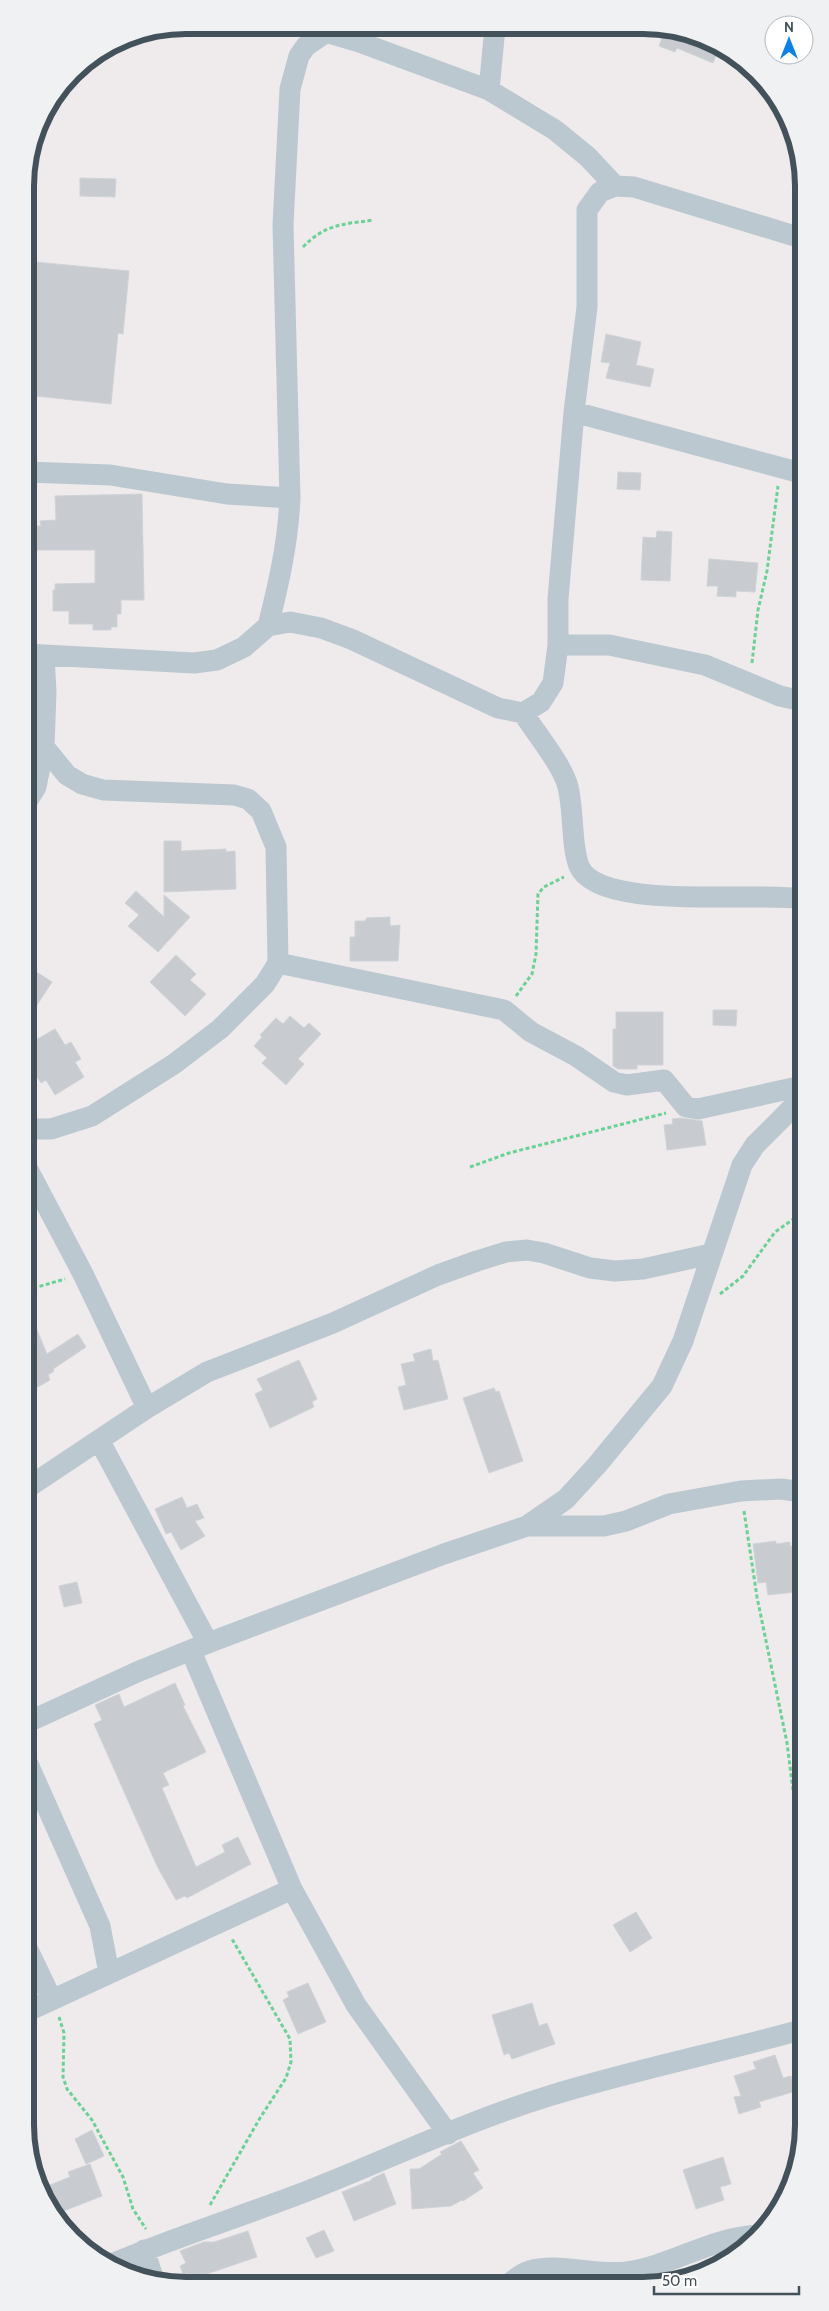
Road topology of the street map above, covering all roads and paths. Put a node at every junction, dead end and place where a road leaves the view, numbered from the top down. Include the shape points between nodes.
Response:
1 (324, 34) edge
2 (336, 34) edge
3 (494, 34) edge
4 (488, 90) junction
5 (615, 186) junction
6 (374, 220) dead end
7 (795, 236) edge
8 (282, 266) junction
9 (574, 412) junction
10 (780, 468) junction
11 (34, 472) edge
12 (795, 472) edge
13 (290, 498) junction
14 (268, 626) junction
15 (558, 644) junction
16 (35, 655) edge
17 (749, 684) junction
18 (795, 699) edge
19 (523, 713) junction
20 (44, 747) junction
21 (34, 790) edge
22 (586, 878) junction
23 (795, 899) edge
24 (278, 963) junction
25 (504, 1010) junction
26 (795, 1088) edge
27 (795, 1105) edge
28 (686, 1107) junction
29 (34, 1129) edge
30 (470, 1167) dead end
31 (34, 1181) edge
32 (795, 1218) edge
33 (711, 1254) junction
34 (83, 1274) junction
35 (34, 1288) edge
36 (692, 1316) junction
37 (147, 1408) junction
38 (99, 1440) junction
39 (34, 1483) edge
40 (741, 1491) junction
41 (795, 1491) edge
42 (526, 1526) junction
43 (200, 1647) junction
44 (34, 1719) edge
45 (34, 1778) edge
46 (795, 1806) edge
47 (292, 1890) junction
48 (222, 1921) junction
49 (34, 1962) edge
50 (109, 1973) junction
51 (52, 2000) junction
52 (34, 2008) edge
53 (795, 2032) edge
54 (448, 2134) junction
55 (219, 2223) junction
56 (745, 2237) edge
57 (146, 2241) junction
58 (116, 2260) edge
59 (153, 2273) edge
60 (519, 2277) edge

1 - 8 street via 306,46 299,56 290,89
2 - 4 street
3 - 4 street
4 - 5 street via 554,130 588,157
5 - 7 street via 634,187
5 - 9 street via 600,192 587,210 587,307
6 - 8 path via 331,227 316,234
8 - 13 street
9 - 10 street
9 - 15 street via 558,599
10 - 12 street
10 - 17 path
11 - 13 street via 110,474 226,494
13 - 14 street via 289,532
14 - 16 street via 244,647 217,660 194,663
14 - 19 street via 290,622 321,628 498,708
15 - 17 street via 609,645 705,666
15 - 19 street via 553,682 541,702
16 - 20 street via 46,692
17 - 18 street
19 - 22 street via 564,775 579,866
20 - 21 street
20 - 24 street via 66,775 82,784 103,790 234,795 248,799 261,811 276,847
22 - 23 street via 606,887 671,898
22 - 25 path via 566,876 544,887 538,894 532,974
24 - 25 street
24 - 29 street via 265,984 226,1023 174,1064 92,1116 51,1129
25 - 28 street via 531,1032 576,1056 614,1082 627,1085 664,1080
26 - 28 street via 698,1109
27 - 33 street via 755,1145 742,1165
28 - 30 path via 510,1153
31 - 34 street
32 - 36 path via 775,1232 743,1276
33 - 36 street
33 - 37 street via 643,1269 615,1271 590,1268 544,1253 526,1250 506,1252 438,1274 333,1324 207,1372
34 - 35 path
34 - 37 street
36 - 42 street via 662,1386 566,1499
37 - 38 street
38 - 39 street
38 - 43 street
40 - 41 street
40 - 42 street via 669,1504 604,1526
40 - 46 path via 757,1596 787,1743
42 - 43 street
43 - 44 street
43 - 47 street
45 - 50 street via 100,1926
47 - 48 street
47 - 54 street via 356,2005
48 - 50 street
48 - 55 path via 290,2040 291,2062 286,2078 205,2215
49 - 51 street
50 - 51 street
51 - 52 street
51 - 57 path via 64,2033 63,2078 92,2120 123,2177
53 - 54 street via 556,2094
54 - 55 street
55 - 57 street
56 - 60 street via 726,2239 628,2272 545,2268 528,2271
57 - 58 street
57 - 59 street

